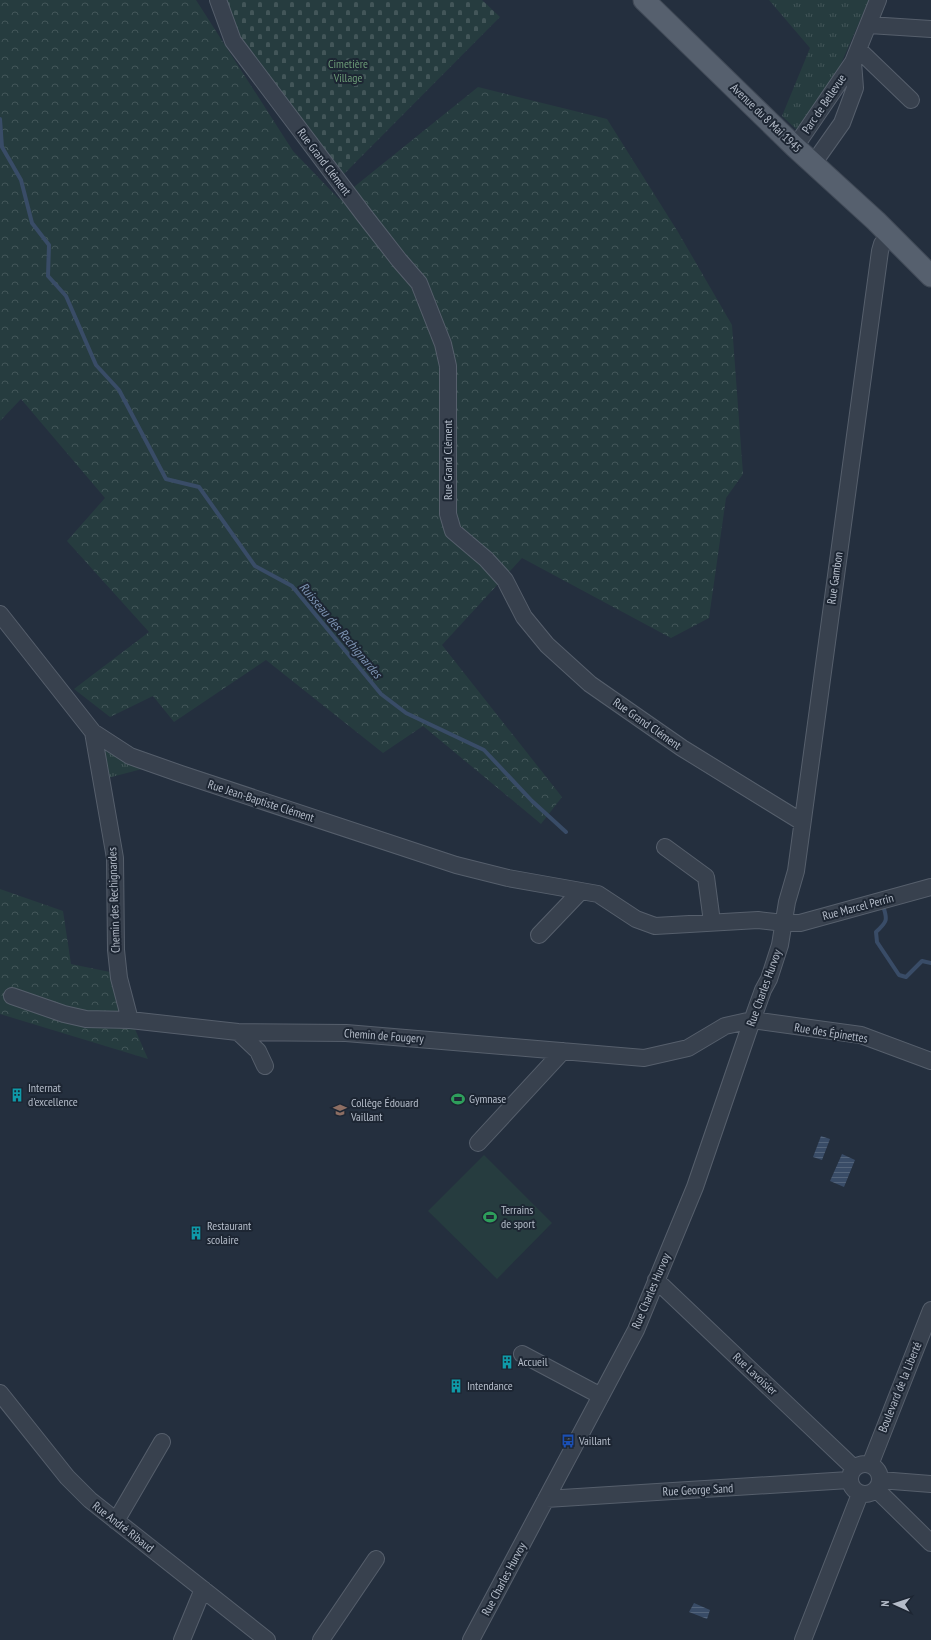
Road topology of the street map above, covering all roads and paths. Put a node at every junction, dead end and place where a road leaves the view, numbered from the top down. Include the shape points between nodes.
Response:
1 (218, 0) edge
2 (644, 0) edge
3 (878, 0) edge
4 (869, 25) junction
5 (931, 29) edge
6 (856, 56) junction
7 (911, 100) dead end
8 (795, 147) junction
9 (813, 164) junction
10 (889, 235) junction
11 (931, 276) edge
12 (0, 614) edge
13 (93, 732) junction
14 (802, 822) junction
15 (665, 847) dead end
16 (931, 886) edge
17 (581, 891) junction
18 (712, 922) junction
19 (784, 923) junction
20 (539, 934) dead end
21 (12, 996) dead end
22 (130, 1020) junction
23 (752, 1020) junction
24 (238, 1032) junction
25 (563, 1051) junction
26 (931, 1061) edge
27 (265, 1066) dead end
28 (478, 1143) dead end
29 (656, 1280) junction
30 (931, 1310) edge
31 (522, 1354) dead end
32 (0, 1393) edge
33 (601, 1396) junction
34 (162, 1442) dead end
35 (858, 1471) junction
36 (878, 1484) junction
37 (931, 1484) edge
38 (860, 1494) junction
39 (546, 1499) junction
40 (116, 1521) junction
41 (931, 1543) edge
42 (376, 1559) dead end
43 (203, 1589) junction
44 (182, 1640) edge
45 (267, 1640) edge
46 (322, 1640) edge
47 (472, 1640) edge
48 (803, 1640) edge

1 - 14 street, Rue Grand Clément via 233,42 364,216 419,283 443,344 448,366 448,514 454,531 505,580 524,617 547,645 590,684 682,748
2 - 8 main road, Avenue du 8 Mai 1945
3 - 4 street, Parc de Bellevue
4 - 5 street
4 - 6 street, Parc de Bellevue
6 - 7 street
6 - 8 street, Parc de Bellevue
6 - 9 street, Parc de Bellevue via 855,88 842,123
8 - 9 main road, Avenue du 8 Mai 1945
9 - 10 main road, Avenue du 8 Mai 1945
10 - 11 main road, Avenue du 8 Mai 1945
10 - 14 street, Rue Gambon via 880,251
12 - 13 street, Rue Jean-Baptiste Clément
13 - 17 street, Rue Jean-Baptiste Clément via 130,756 456,865 508,878
13 - 22 street, Chemin des Rechignardes via 115,858 116,950 119,978
14 - 19 street, Rue Gambon via 796,871
15 - 18 street via 706,877
16 - 19 street, Rue Marcel Perrin via 800,923
17 - 18 street, Rue Jean-Baptiste Clément via 598,894 636,919 655,926
17 - 20 street
18 - 19 street, Rue Jean-Baptiste Clément via 758,920
19 - 23 street, Rue Charles Hurvoy via 769,979
21 - 22 street, Chemin de Fougery via 86,1019
22 - 24 street, Chemin de Fougery
23 - 25 street, Chemin de Fougery via 725,1026 688,1048 644,1058
23 - 26 street, Rue des Épinettes via 861,1035
23 - 29 street, Rue Charles Hurvoy via 695,1187
24 - 25 street, Chemin de Fougery via 346,1033
24 - 27 street via 258,1051
25 - 28 street
29 - 33 street, Rue Charles Hurvoy via 636,1330
29 - 35 street, Rue Lavoisier
30 - 35 street, Boulevard de la Liberté
31 - 33 street
32 - 40 street, Rue André Ribaud via 67,1477
33 - 39 street, Rue Charles Hurvoy
34 - 40 street
35 - 36 street via 877,1471
35 - 38 street via 853,1489
35 - 39 street, Rue George Sand
36 - 37 street
36 - 38 street via 869,1494
36 - 41 street
38 - 48 street
39 - 47 street, Rue Charles Hurvoy
40 - 43 street, Rue André Ribaud
42 - 46 street
43 - 44 street
43 - 45 street, Rue André Ribaud

